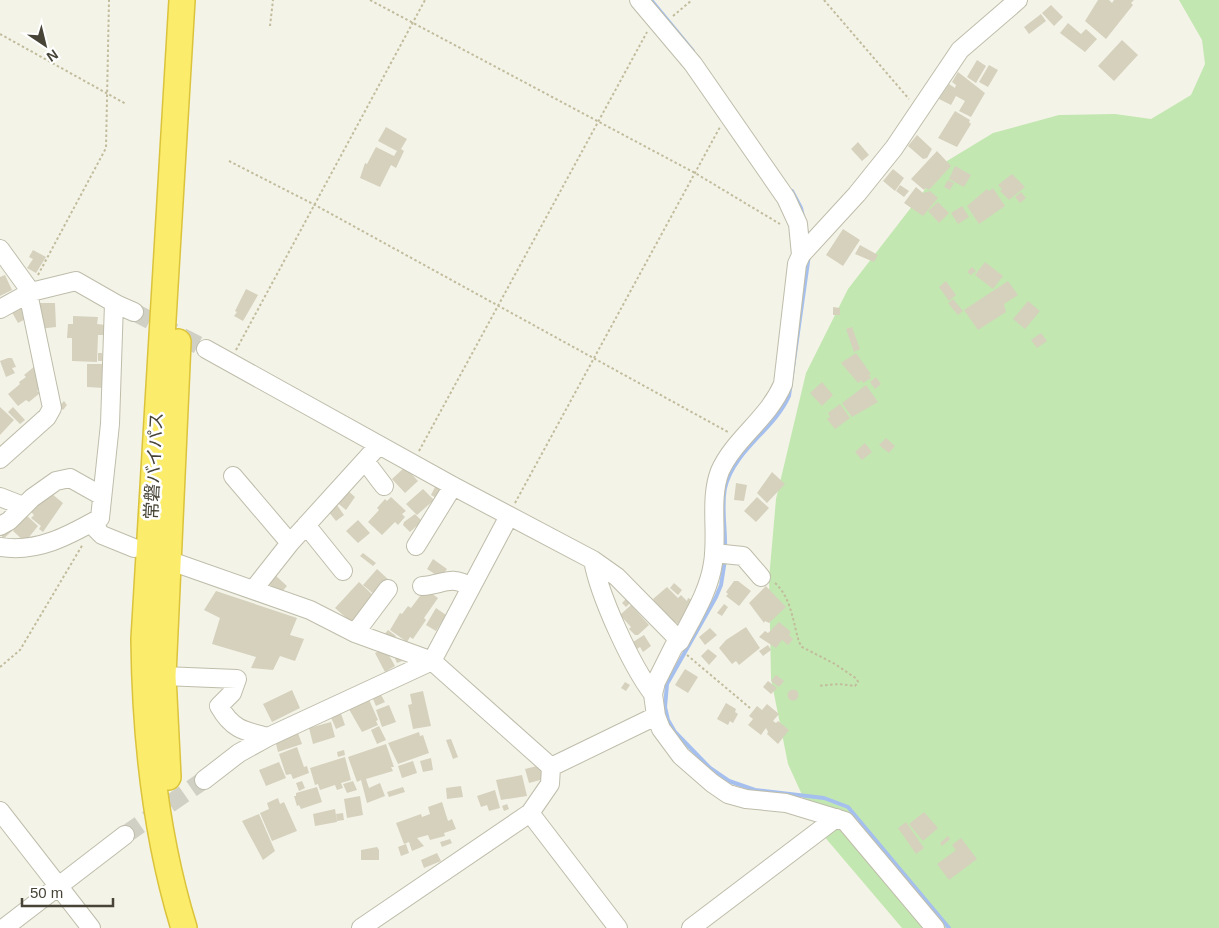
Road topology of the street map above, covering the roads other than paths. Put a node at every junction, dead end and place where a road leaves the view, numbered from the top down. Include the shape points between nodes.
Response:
1 (182, 0) edge
2 (196, 0) edge
3 (639, 0) edge
4 (1018, 0) edge
5 (804, 245) junction
6 (0, 249) edge
7 (29, 292) junction
8 (114, 303) junction
9 (0, 309) edge
10 (134, 312) tunnel mouth
11 (206, 349) tunnel mouth
12 (379, 445) junction
13 (0, 459) edge
14 (364, 461) junction
15 (233, 476) dead end
16 (384, 486) dead end
17 (453, 486) junction
18 (102, 496) junction
19 (0, 498) edge
20 (23, 506) junction
21 (508, 516) junction
22 (97, 522) junction
23 (0, 526) edge
24 (306, 526) junction
25 (290, 543) junction
26 (416, 546) dead end
27 (0, 547) edge
28 (134, 548) dead end
29 (721, 553) junction
30 (593, 560) junction
31 (179, 564) dead end
32 (343, 571) dead end
33 (762, 577) road end
34 (422, 586) dead end
35 (471, 587) junction
36 (388, 589) dead end
37 (253, 590) junction
38 (355, 633) junction
39 (684, 648) junction
40 (432, 661) junction
41 (163, 676) junction
42 (653, 694) junction
43 (656, 716) junction
44 (268, 737) junction
45 (551, 767) junction
46 (204, 780) tunnel mouth
47 (0, 811) edge
48 (530, 813) junction
49 (836, 818) junction
50 (125, 835) tunnel mouth
51 (58, 886) junction
52 (4, 928) edge
53 (90, 928) edge
54 (184, 928) edge
55 (198, 928) edge
56 (361, 928) edge
57 (618, 928) edge
58 (691, 928) edge
59 (935, 928) edge

1 - 54 highway, 常磐バイパス via 144,656 154,792 169,879
2 - 41 highway, 常磐バイパス via 186,145
3 - 5 street via 664,19 786,198
4 - 5 street via 960,50 875,172
5 - 29 street via 797,264 783,384 776,402 743,440 721,470 716,483
6 - 7 street
7 - 8 street via 76,281
7 - 9 street
7 - 13 street via 52,408 47,417
8 - 10 street
8 - 18 street via 110,424
11 - 12 street
12 - 14 street
12 - 17 street
14 - 16 street
14 - 24 street
15 - 25 street
17 - 21 street
17 - 26 street
18 - 20 street via 77,481 65,478 48,486
18 - 22 street
19 - 20 street
20 - 23 street
21 - 30 street
21 - 35 street
22 - 27 street via 48,544 20,549
22 - 28 street via 102,535
24 - 25 street
24 - 32 street
25 - 37 street
29 - 33 street via 748,560
29 - 39 street
30 - 39 street via 617,577
30 - 42 street via 596,580 641,679
31 - 37 street
34 - 35 street via 453,580
35 - 40 street
36 - 38 street
37 - 38 street via 310,610
38 - 40 street
39 - 42 street via 674,646
40 - 44 street
40 - 45 street
41 - 44 street via 237,678 232,694 219,706 229,722
41 - 55 highway, 常磐バイパス via 169,786 184,885
42 - 43 street
43 - 45 street
43 - 49 street via 661,729 682,756 728,794 786,803
44 - 46 street
45 - 48 street via 550,784
47 - 51 street
48 - 56 street
48 - 57 street
49 - 58 street
49 - 59 street via 845,820
50 - 51 street
51 - 52 street
51 - 53 street

